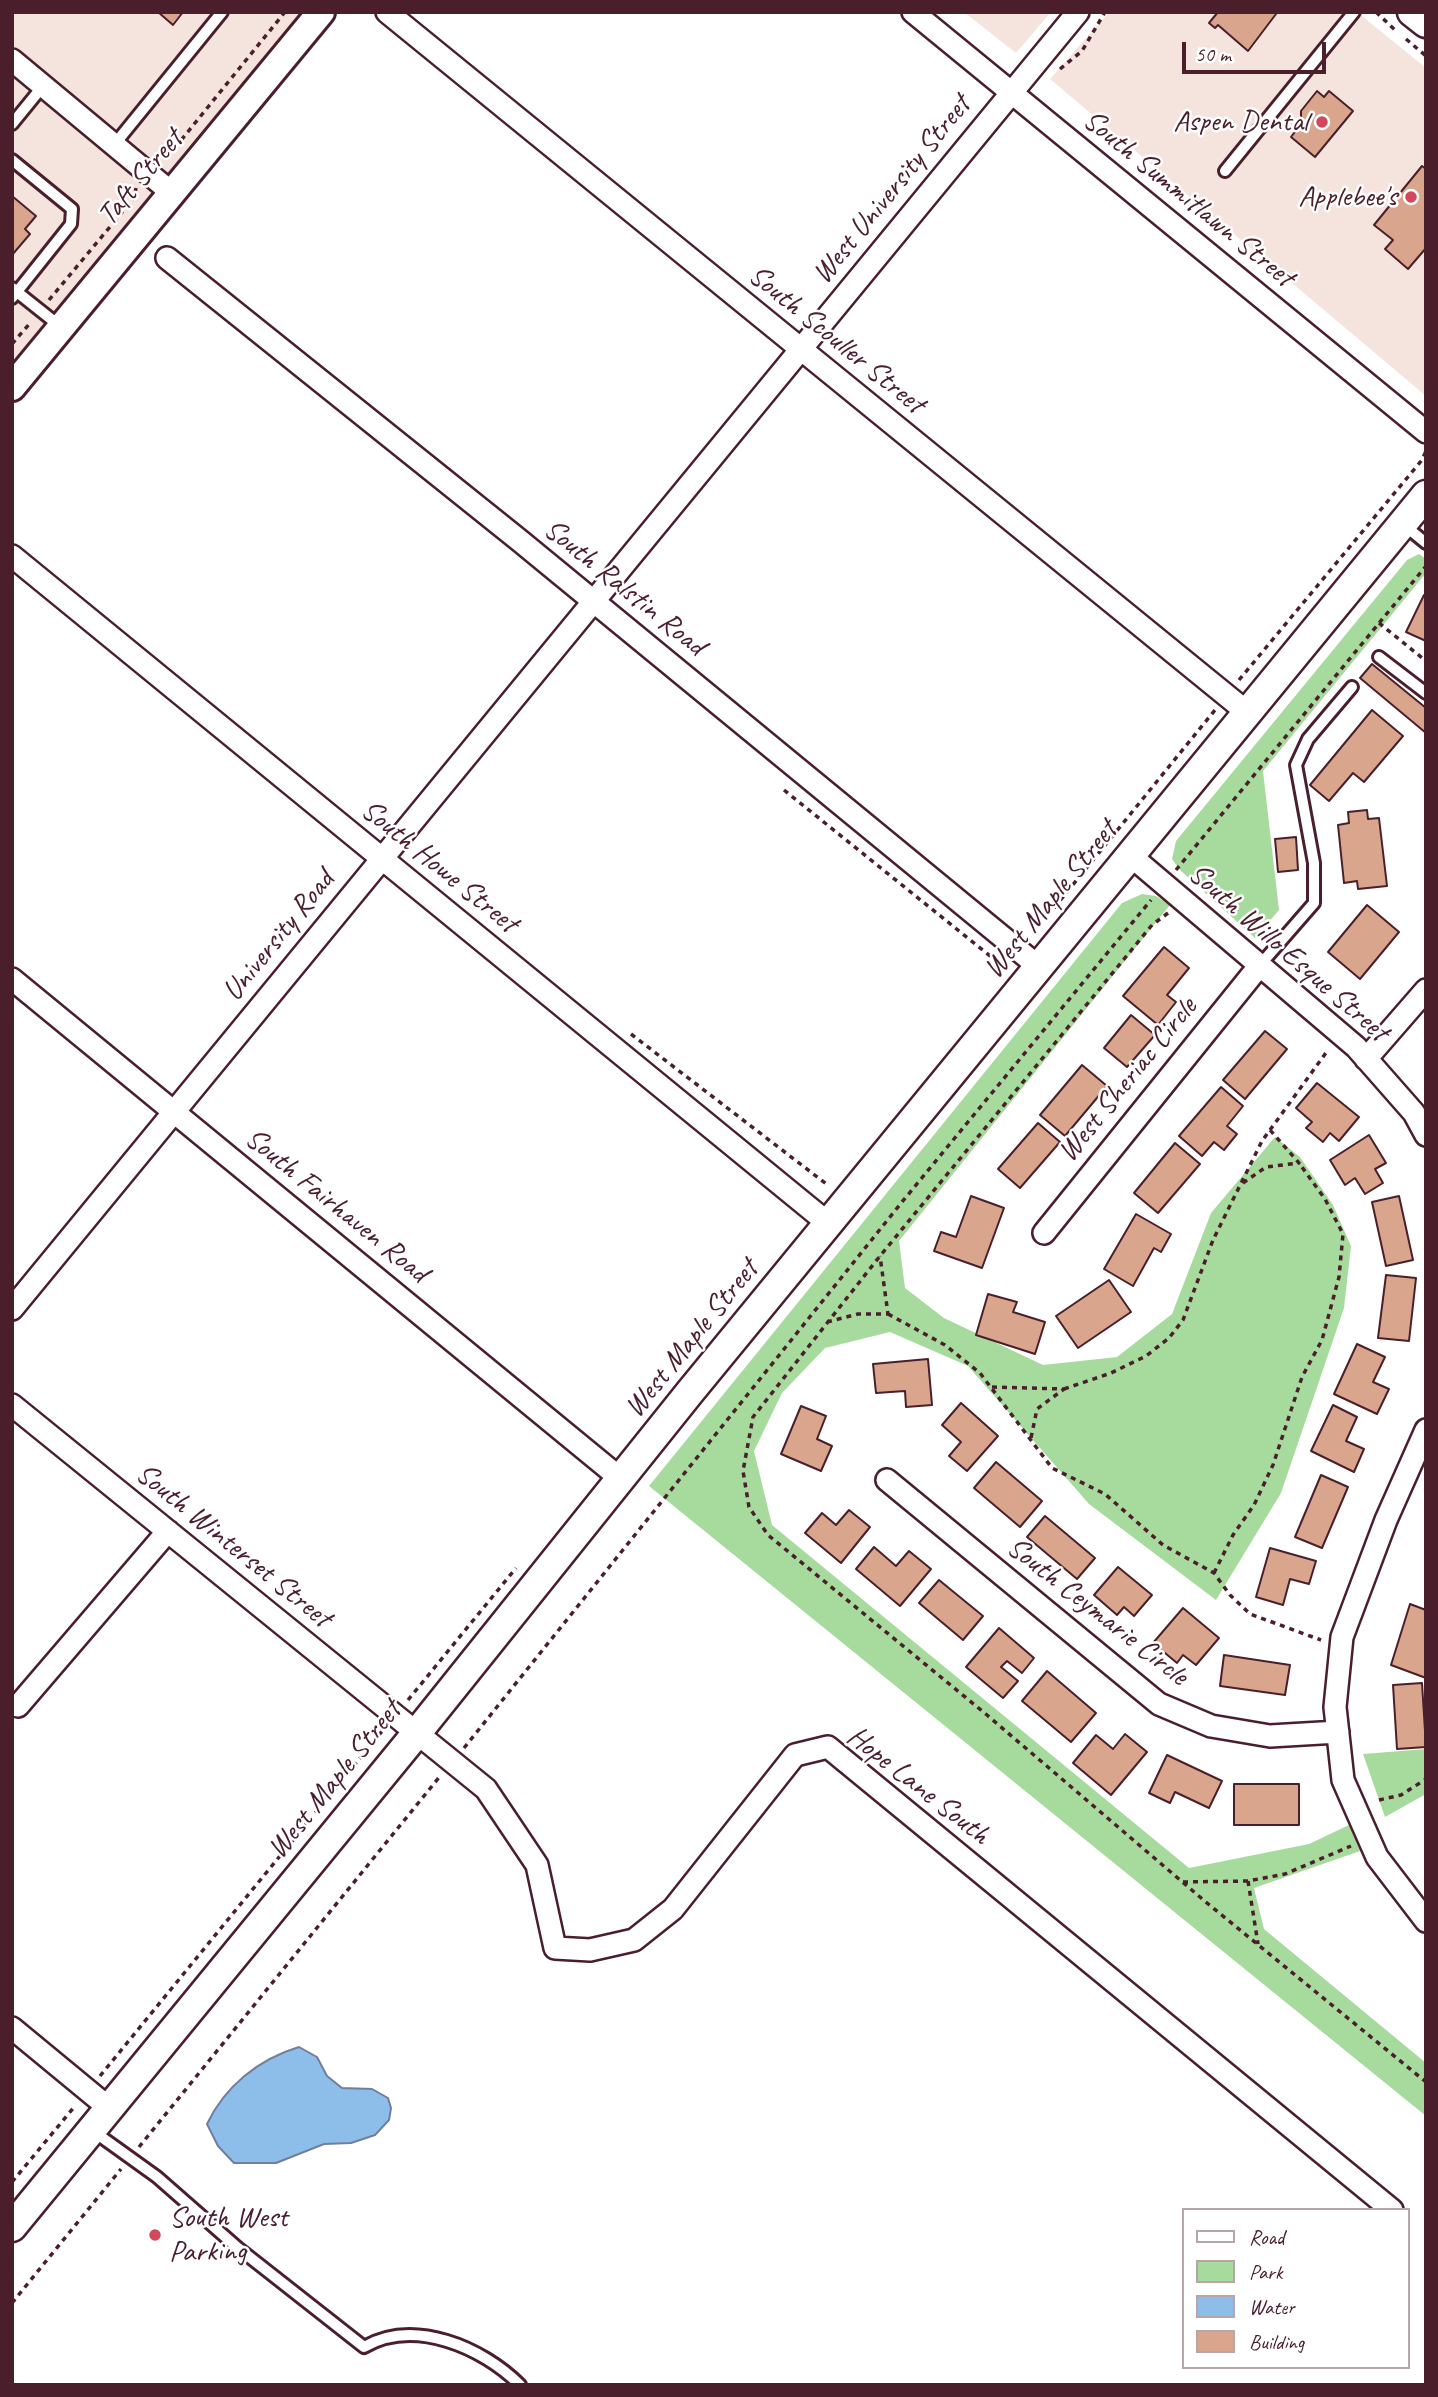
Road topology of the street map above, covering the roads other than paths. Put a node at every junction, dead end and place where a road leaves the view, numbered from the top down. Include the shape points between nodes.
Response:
1 (222, 12) edge
2 (321, 12) edge
3 (387, 12) edge
4 (913, 12) edge
5 (1079, 12) edge
6 (1354, 12) edge
7 (1412, 12) edge
8 (1426, 23) edge
9 (12, 60) edge
10 (43, 86) junction
11 (1011, 93) junction
12 (12, 124) edge
13 (114, 145) junction
14 (12, 160) edge
15 (1224, 171) dead end
16 (172, 193) junction
17 (167, 258) dead end
18 (14, 292) edge
19 (61, 327) junction
20 (800, 349) junction
21 (12, 387) edge
22 (1426, 432) edge
23 (1426, 495) edge
24 (1402, 524) junction
25 (1426, 543) edge
26 (12, 556) edge
27 (593, 602) junction
28 (1379, 657) dead end
29 (1352, 687) dead end
30 (1426, 693) edge
31 (1248, 713) junction
32 (1131, 856) junction
33 (382, 858) junction
34 (1260, 965) junction
35 (1040, 967) junction
36 (12, 979) edge
37 (1426, 990) edge
38 (1366, 1059) junction
39 (174, 1111) junction
40 (1426, 1135) edge
41 (829, 1224) junction
42 (1044, 1233) dead end
43 (12, 1309) edge
44 (12, 1405) edge
45 (1426, 1430) edge
46 (621, 1479) junction
47 (887, 1480) dead end
48 (168, 1531) junction
49 (18, 1706) dead end
50 (1338, 1732) junction
51 (416, 1734) junction
52 (1426, 1921) edge
53 (12, 2028) edge
54 (109, 2108) junction
55 (91, 2129) junction
56 (1390, 2208) edge
57 (12, 2227) edge
58 (520, 2385) edge

1 - 13 lane
2 - 16 street, Taft Street
3 - 20 street, South Scouller Street
4 - 11 street, South Summitlawn Street
5 - 11 street, West University Street
6 - 15 lane
7 - 8 main road
9 - 10 street
10 - 12 lane
10 - 13 street
11 - 20 street, West University Street
11 - 22 street, South Summitlawn Street
13 - 16 street
14 - 18 lane via 72,209 71,225
16 - 19 street, Taft Street
17 - 27 street, South Ralstin Road
18 - 19 lane
19 - 21 street, Taft Street
20 - 27 street, West University Street
20 - 31 street, South Scouller Street
23 - 24 main road, West Maple Street
24 - 25 lane
24 - 31 main road, West Maple Street
26 - 33 street, South Howe Street
27 - 33 street, University Road
27 - 35 street, South Ralstin Road
28 - 30 lane
29 - 34 lane via 1308,739 1296,765 1314,863 1314,903
31 - 32 main road, West Maple Street
32 - 34 street, South Willo Esque Street
32 - 35 main road, West Maple Street
33 - 39 street, University Road
33 - 41 street, South Howe Street
34 - 38 street, South Willo Esque Street
34 - 42 street, West Sheriac Circle
35 - 41 main road, West Maple Street
36 - 39 street, South Fairhaven Road
37 - 38 street
38 - 40 street, South Willo Esque Street via 1414,1113
39 - 43 street, University Road
39 - 46 street, South Fairhaven Road
41 - 46 main road, West Maple Street
44 - 48 street, South Winterset Street
45 - 50 street via 1342,1637 1335,1707
46 - 51 main road, West Maple Street
47 - 50 street, South Ceymarie Circle via 1159,1704 1211,1726 1270,1736
48 - 49 street
48 - 51 street, South Winterset Street
50 - 52 street via 1343,1780 1377,1857
51 - 54 main road, West Maple Street
51 - 56 street, Hope Lane South via 486,1789 537,1865 555,1948 590,1950 634,1940 673,1909 795,1755 828,1747
53 - 54 street
54 - 55 main road, West Maple Street
55 - 57 main road, West Maple Street
55 - 58 lane via 364,2347 381,2337 455,2342 497,2365

